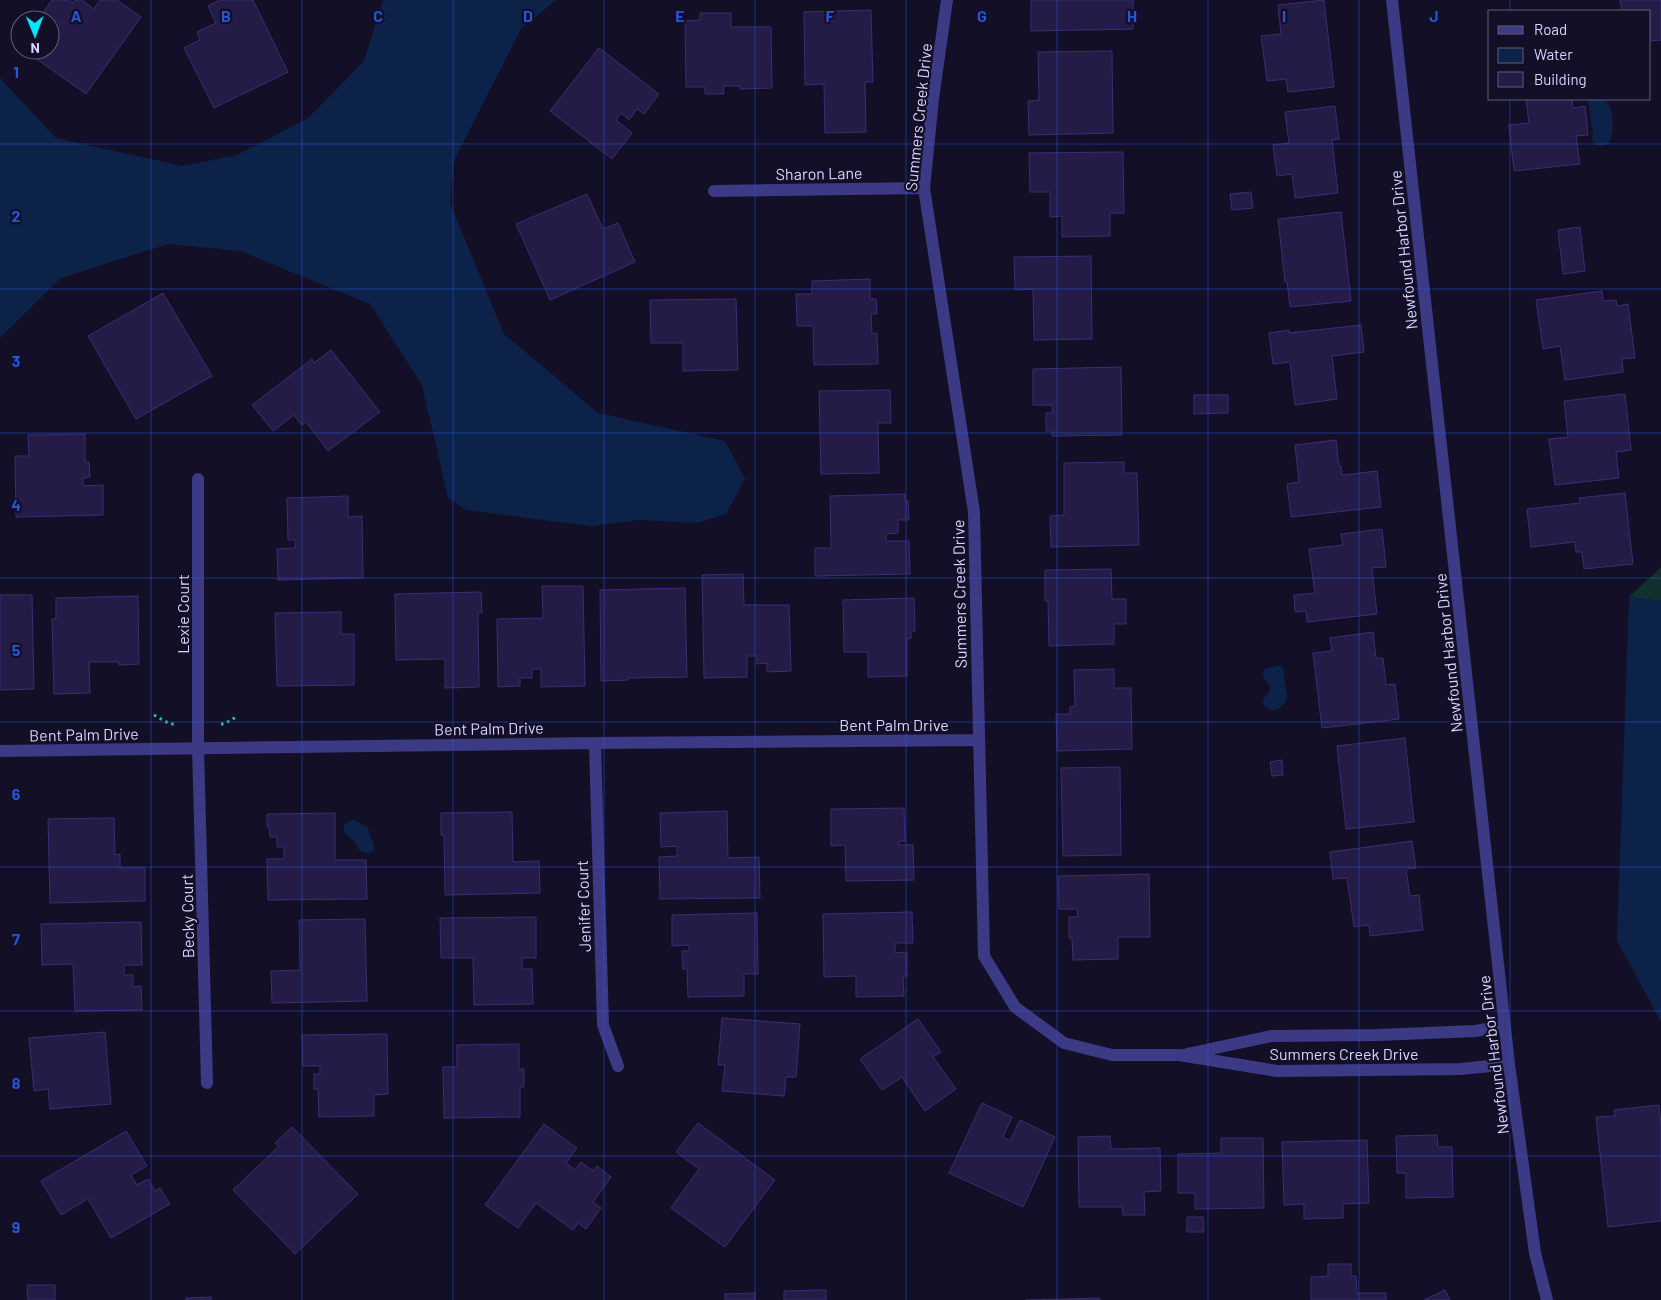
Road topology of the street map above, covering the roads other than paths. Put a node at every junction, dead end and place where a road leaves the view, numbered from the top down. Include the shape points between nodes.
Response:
1 (947, 0) edge
2 (1392, 0) edge
3 (924, 188) junction
4 (714, 191) dead end
5 (198, 479) dead end
6 (978, 740) junction
7 (595, 743) junction
8 (198, 748) junction
9 (0, 751) edge
10 (1505, 1026) junction
11 (1180, 1055) junction
12 (1509, 1064) junction
13 (618, 1066) dead end
14 (207, 1083) dead end
15 (1547, 1300) edge

1 - 3 street, Summers Creek Drive
2 - 10 street, Newfound Harbor Drive
3 - 4 street, Sharon Lane
3 - 6 street, Summers Creek Drive via 974,512
5 - 8 street, Lexie Court
6 - 7 street, Bent Palm Drive
6 - 11 street, Summers Creek Drive via 984,956 1015,1007 1064,1043 1112,1055
7 - 8 street, Bent Palm Drive
7 - 13 street, Jenifer Court via 603,1025
8 - 9 street, Bent Palm Drive
8 - 14 street, Becky Court
10 - 11 street, Summers Creek Drive via 1475,1031 1270,1036
10 - 12 street, Newfound Harbor Drive
11 - 12 street, Summers Creek Drive via 1277,1071 1461,1069
12 - 15 street, Newfound Harbor Drive via 1534,1253

